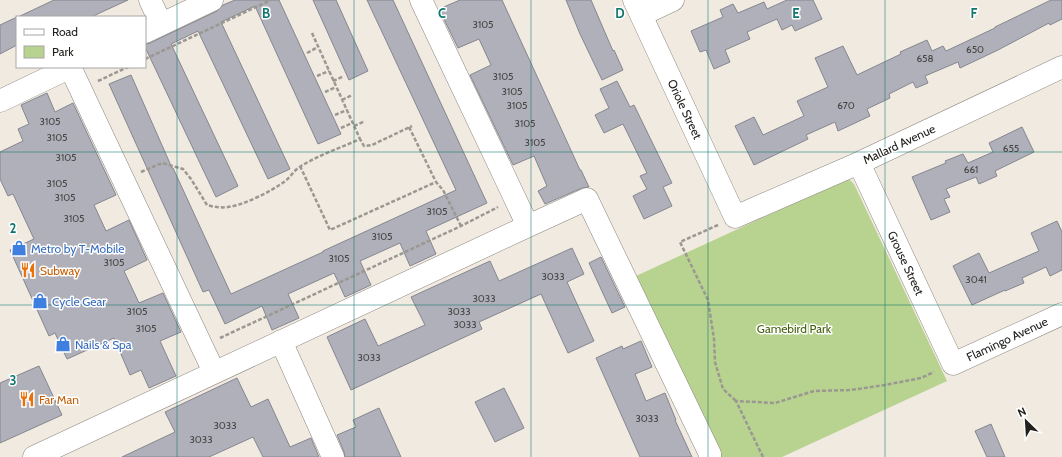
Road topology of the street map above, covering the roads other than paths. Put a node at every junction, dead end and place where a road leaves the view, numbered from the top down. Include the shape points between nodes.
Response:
1 (150, 0) edge
2 (212, 0) edge
3 (421, 0) edge
4 (673, 0) edge
5 (638, 7) edge
6 (153, 28) edge
7 (1062, 67) edge
8 (69, 68) edge
9 (71, 68) edge
10 (0, 101) edge
11 (859, 163) junction
12 (735, 217) joint
13 (528, 226) junction
14 (1062, 314) edge
15 (281, 341) junction
16 (953, 364) joint
17 (214, 372) junction
18 (34, 457) edge
19 (333, 457) edge
20 (710, 457) edge

1 - 6 street
2 - 6 street
3 - 13 street
4 - 5 street
5 - 12 street, Oriole Street
7 - 11 street, Mallard Avenue
8 - 10 street
9 - 17 street
11 - 12 street, Mallard Avenue
11 - 16 street, Grouse Street
13 - 15 street
13 - 20 street via 586,199
14 - 16 street, Flamingo Avenue
15 - 17 street
15 - 19 street
17 - 18 street

